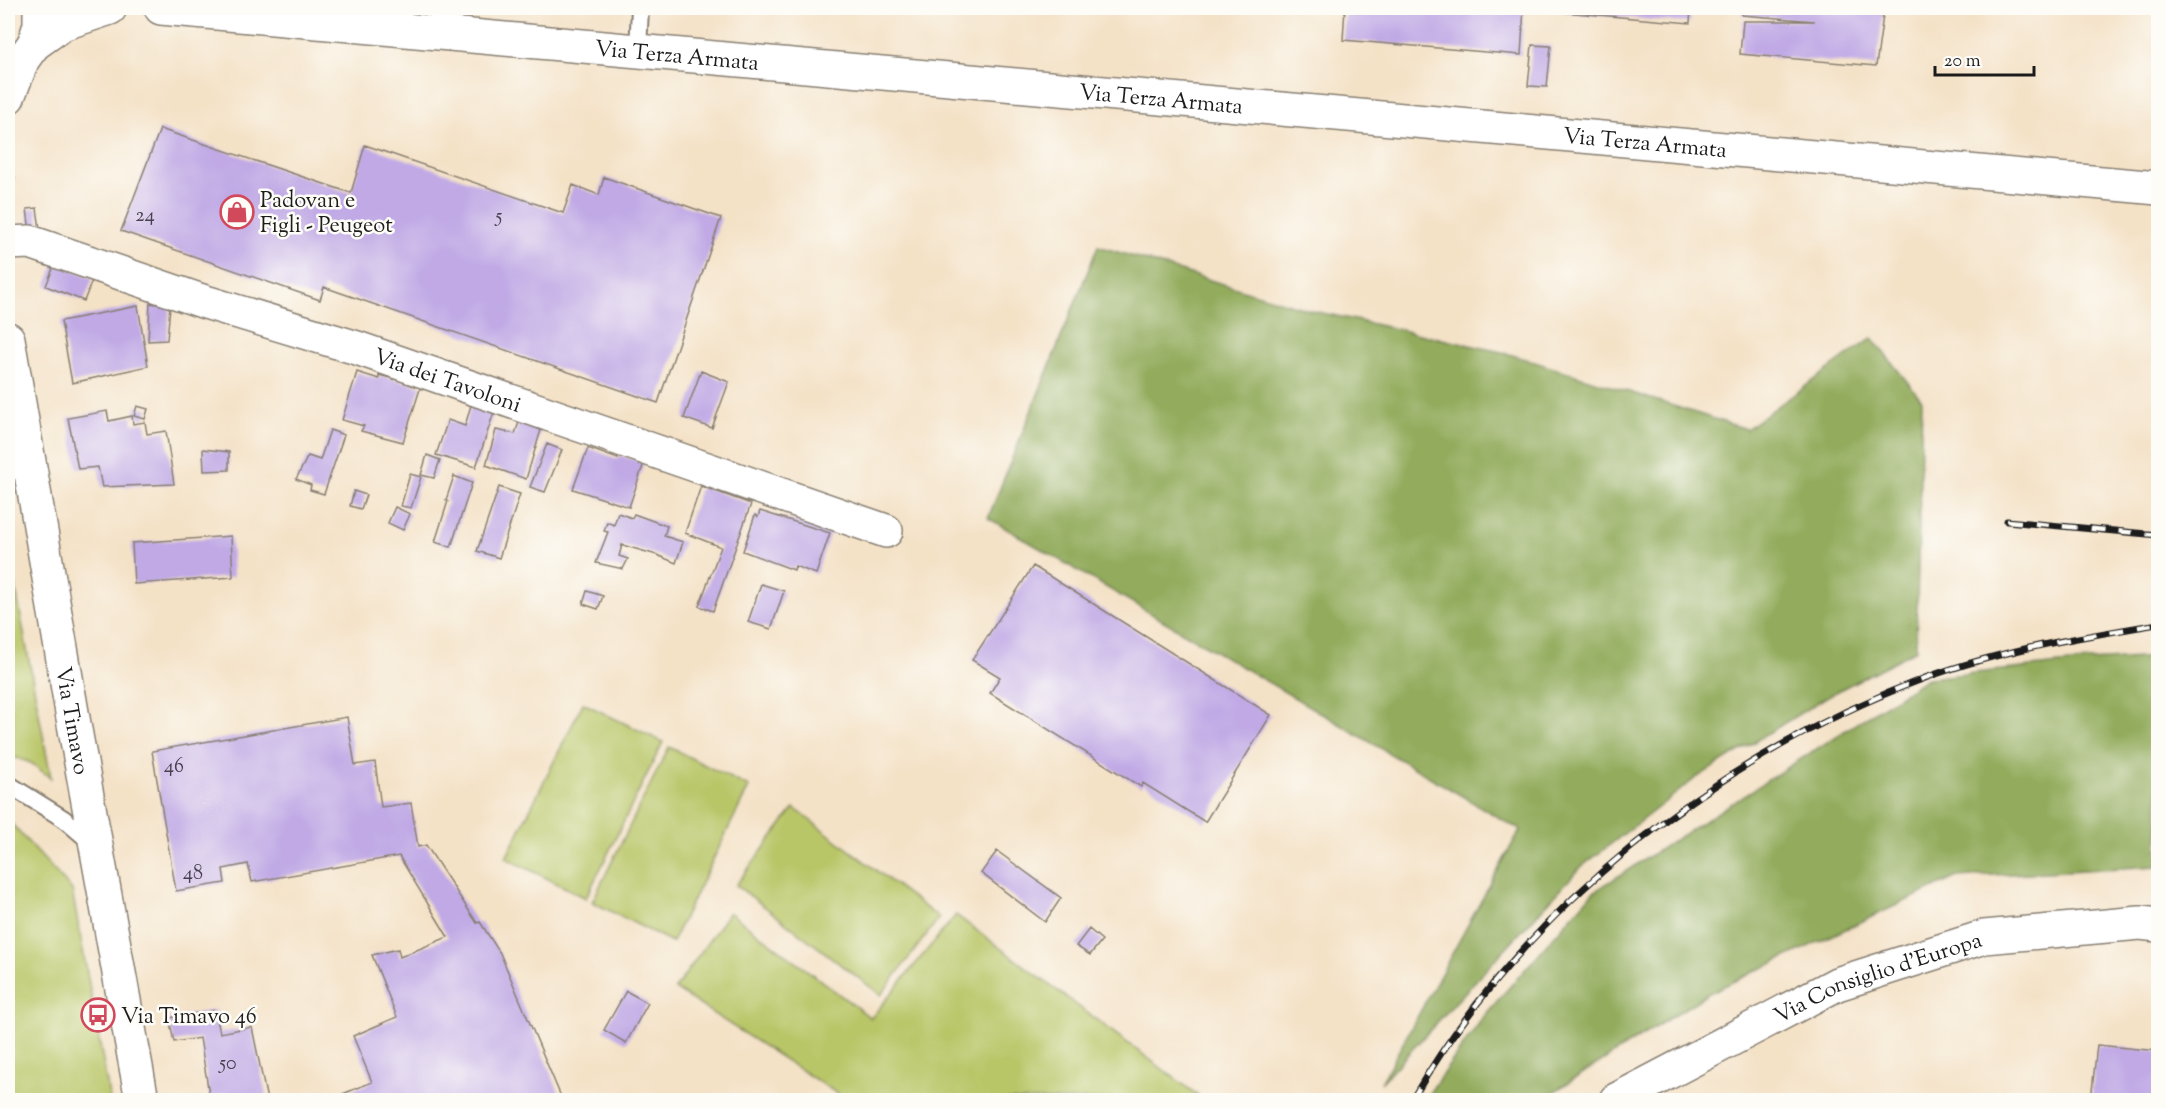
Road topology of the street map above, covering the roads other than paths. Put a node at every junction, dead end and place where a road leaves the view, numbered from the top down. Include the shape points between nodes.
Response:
1 (40, 8) edge
2 (110, 8) edge
3 (161, 8) edge
4 (640, 8) edge
5 (638, 50) junction
6 (21, 57) edge
7 (8, 97) edge
8 (2158, 188) edge
9 (8, 243) edge
10 (8, 339) edge
11 (17, 465) edge
12 (886, 531) dead end
13 (8, 784) edge
14 (97, 847) junction
15 (2158, 925) edge
16 (142, 1101) edge
17 (1616, 1101) edge

1 - 6 street via 40,25
2 - 6 street via 62,24
3 - 5 street, Via Terza Armata
4 - 5 lane
5 - 8 street, Via Terza Armata
6 - 7 street
9 - 12 street, Via dei Tavoloni via 30,242 202,301 357,348
10 - 11 street, Via Timavo
11 - 14 street, Via Timavo
13 - 14 lane via 64,819
14 - 16 street, Via Timavo
15 - 17 street, Via Consiglio d'Europa via 2140,923 1984,937 1837,984

